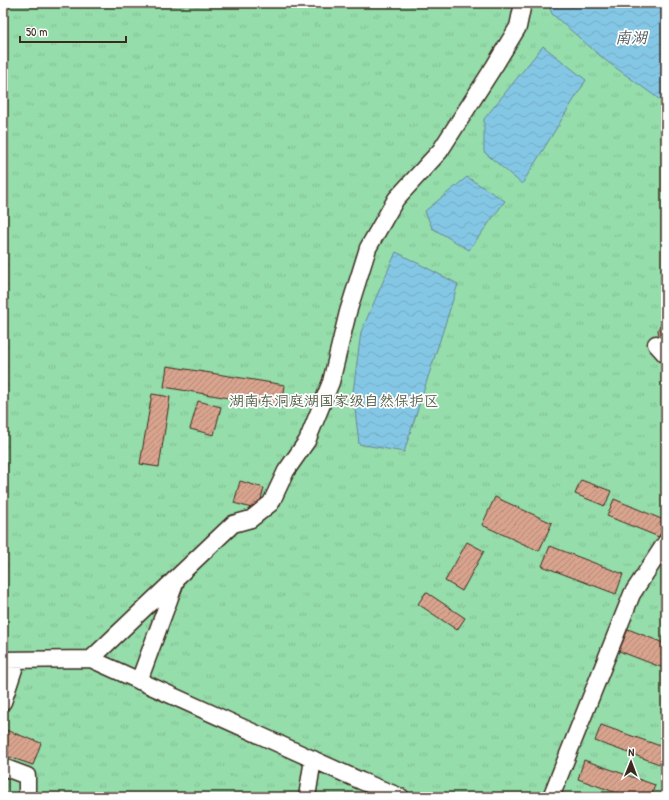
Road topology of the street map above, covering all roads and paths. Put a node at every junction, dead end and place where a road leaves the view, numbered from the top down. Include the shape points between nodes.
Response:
1 (523, 3) edge
2 (666, 542) edge
3 (177, 577) junction
4 (91, 659) junction
5 (10, 660) edge
6 (140, 681) junction
7 (3, 702) edge
8 (313, 759) junction
9 (3, 767) edge
10 (27, 797) edge
11 (307, 797) edge
12 (401, 797) edge
13 (551, 797) edge

1 - 3 street via 518,27 491,71 440,151 396,199 368,248 348,312 331,382 307,441 286,471 271,503 251,519 233,524
2 - 13 street via 632,594
3 - 4 street
3 - 6 street
4 - 5 street
4 - 6 street
5 - 7 street
6 - 8 street
8 - 11 street
8 - 12 street
9 - 10 street via 27,776

